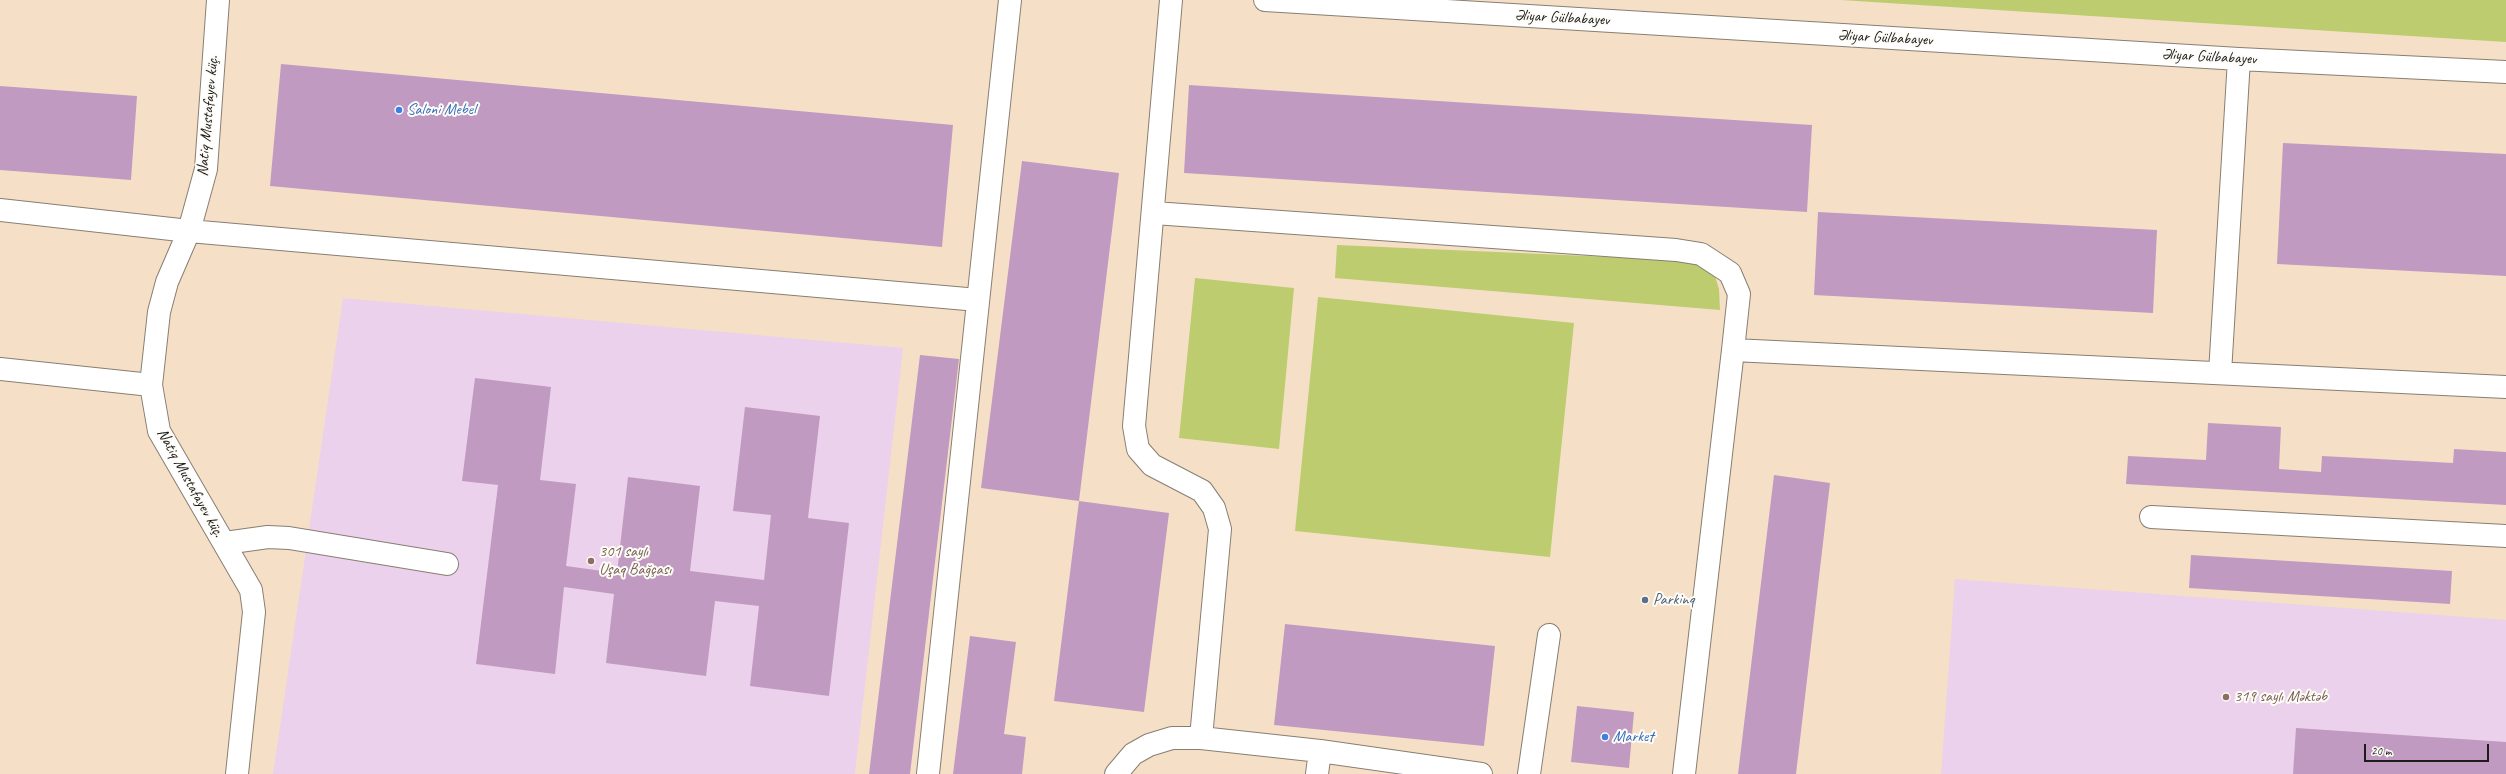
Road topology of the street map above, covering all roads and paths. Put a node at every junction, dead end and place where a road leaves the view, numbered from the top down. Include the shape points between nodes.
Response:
1 (218, 0) edge
2 (1010, 0) edge
3 (1171, 0) edge
4 (1264, 0) edge
5 (2239, 59) junction
6 (2506, 72) edge
7 (0, 210) edge
8 (1154, 213) junction
9 (189, 231) junction
10 (978, 300) junction
11 (1733, 350) junction
12 (0, 369) edge
13 (2220, 373) junction
14 (151, 385) junction
15 (2506, 388) edge
16 (2151, 517) dead end
17 (2506, 536) edge
18 (224, 543) junction
19 (447, 564) dead end
20 (1548, 635) dead end
21 (1201, 738) junction
22 (1320, 751) junction
23 (237, 774) edge
24 (928, 774) edge
25 (1116, 774) edge
26 (1317, 774) edge
27 (1481, 774) edge
28 (1529, 774) edge
29 (1684, 774) edge

1 - 9 street, Natiq Mustafayev küç. via 206,168
2 - 10 street
3 - 8 street
4 - 5 street, Əliyar Gülbabayev
5 - 6 street, Əliyar Gülbabayev
5 - 13 street
7 - 9 street
8 - 11 street via 1701,254 1730,273 1739,294
8 - 21 street via 1134,426 1138,449 1152,465 1202,491 1214,508 1220,529
9 - 10 street
9 - 14 street, Natiq Mustafayev küç. via 167,282 159,312
10 - 24 street
11 - 13 street
11 - 29 street
12 - 14 street
13 - 15 street
14 - 18 street, Natiq Mustafayev küç. via 159,431
16 - 17 street
18 - 19 street via 268,537 289,538
18 - 23 street, Natiq Mustafayev küç. via 252,590 254,612
20 - 28 street
21 - 22 street
21 - 25 street via 1172,738 1149,744 1133,754
22 - 26 street
22 - 27 street

